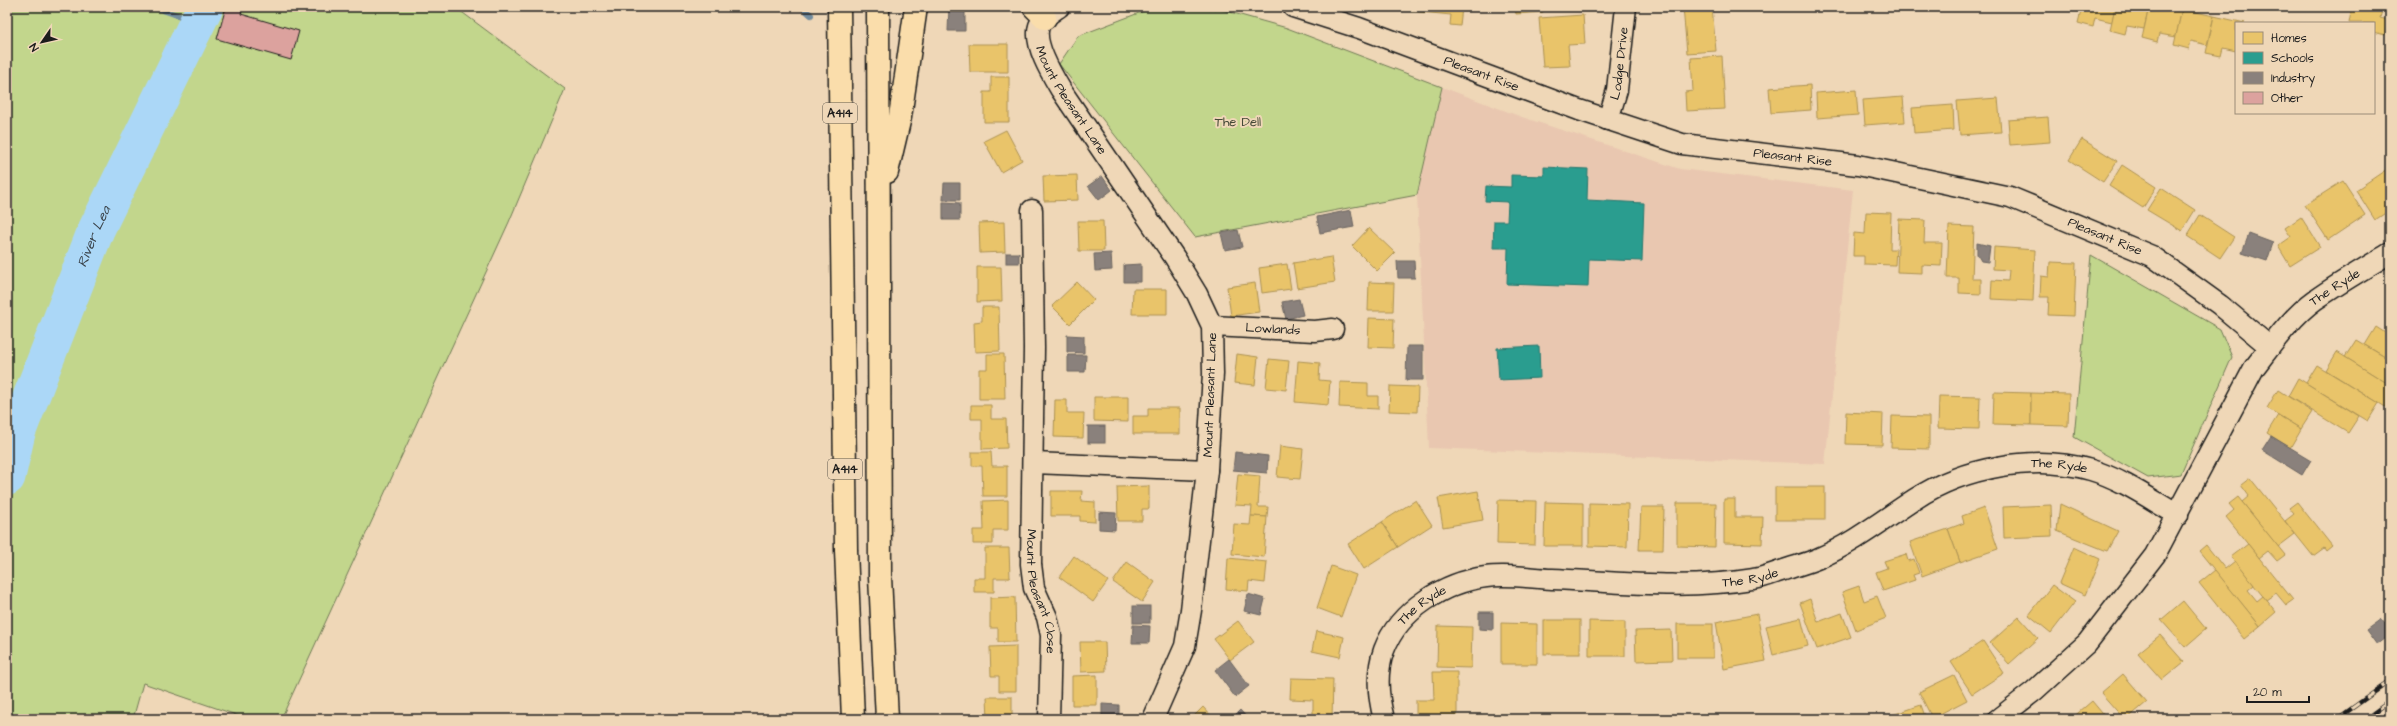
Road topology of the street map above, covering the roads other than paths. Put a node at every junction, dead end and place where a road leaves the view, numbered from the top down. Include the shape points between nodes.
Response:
1 (839, 7) edge
2 (878, 7) edge
3 (916, 7) edge
4 (1293, 7) edge
5 (1626, 7) edge
6 (1046, 11) edge
7 (1608, 120) junction
8 (879, 204) junction
9 (1032, 210) dead end
10 (2390, 253) edge
11 (1212, 326) junction
12 (1333, 329) dead end
13 (2270, 346) junction
14 (1033, 462) junction
15 (1206, 470) junction
16 (2178, 515) junction
17 (853, 719) edge
18 (887, 719) edge
19 (1049, 719) edge
20 (1153, 719) edge
21 (1384, 719) edge
22 (1998, 719) edge

1 - 17 highway, A414 via 846,550
2 - 8 highway, A414
3 - 8 highway, A414 via 900,117
4 - 7 street, Pleasant Rise via 1359,28
5 - 7 street, Lodge Drive via 1617,90
6 - 11 street, Mount Pleasant Lane via 1039,26 1039,42 1060,90 1175,258
7 - 13 street, Pleasant Rise via 1682,144 1858,165 2010,197 2152,256 2220,305
8 - 18 highway, A414 via 880,577
9 - 14 street, Mount Pleasant Close
10 - 13 street, The Ryde via 2314,300
11 - 12 street, Lowlands
11 - 15 street, Mount Pleasant Lane
13 - 16 street, The Ryde via 2254,368
14 - 15 street
14 - 19 street, Mount Pleasant Close via 1031,564 1034,588 1047,617 1051,635
15 - 20 street, Mount Pleasant Lane via 1185,646
16 - 21 street, The Ryde via 2120,481 2090,470 2051,464 2008,466 1964,475 1917,497 1876,526 1819,558 1755,579 1693,586 1487,576 1446,588 1421,603 1397,626 1384,651 1380,676 1378,698
16 - 22 street, The Ryde via 2155,555 2086,643 2034,691

